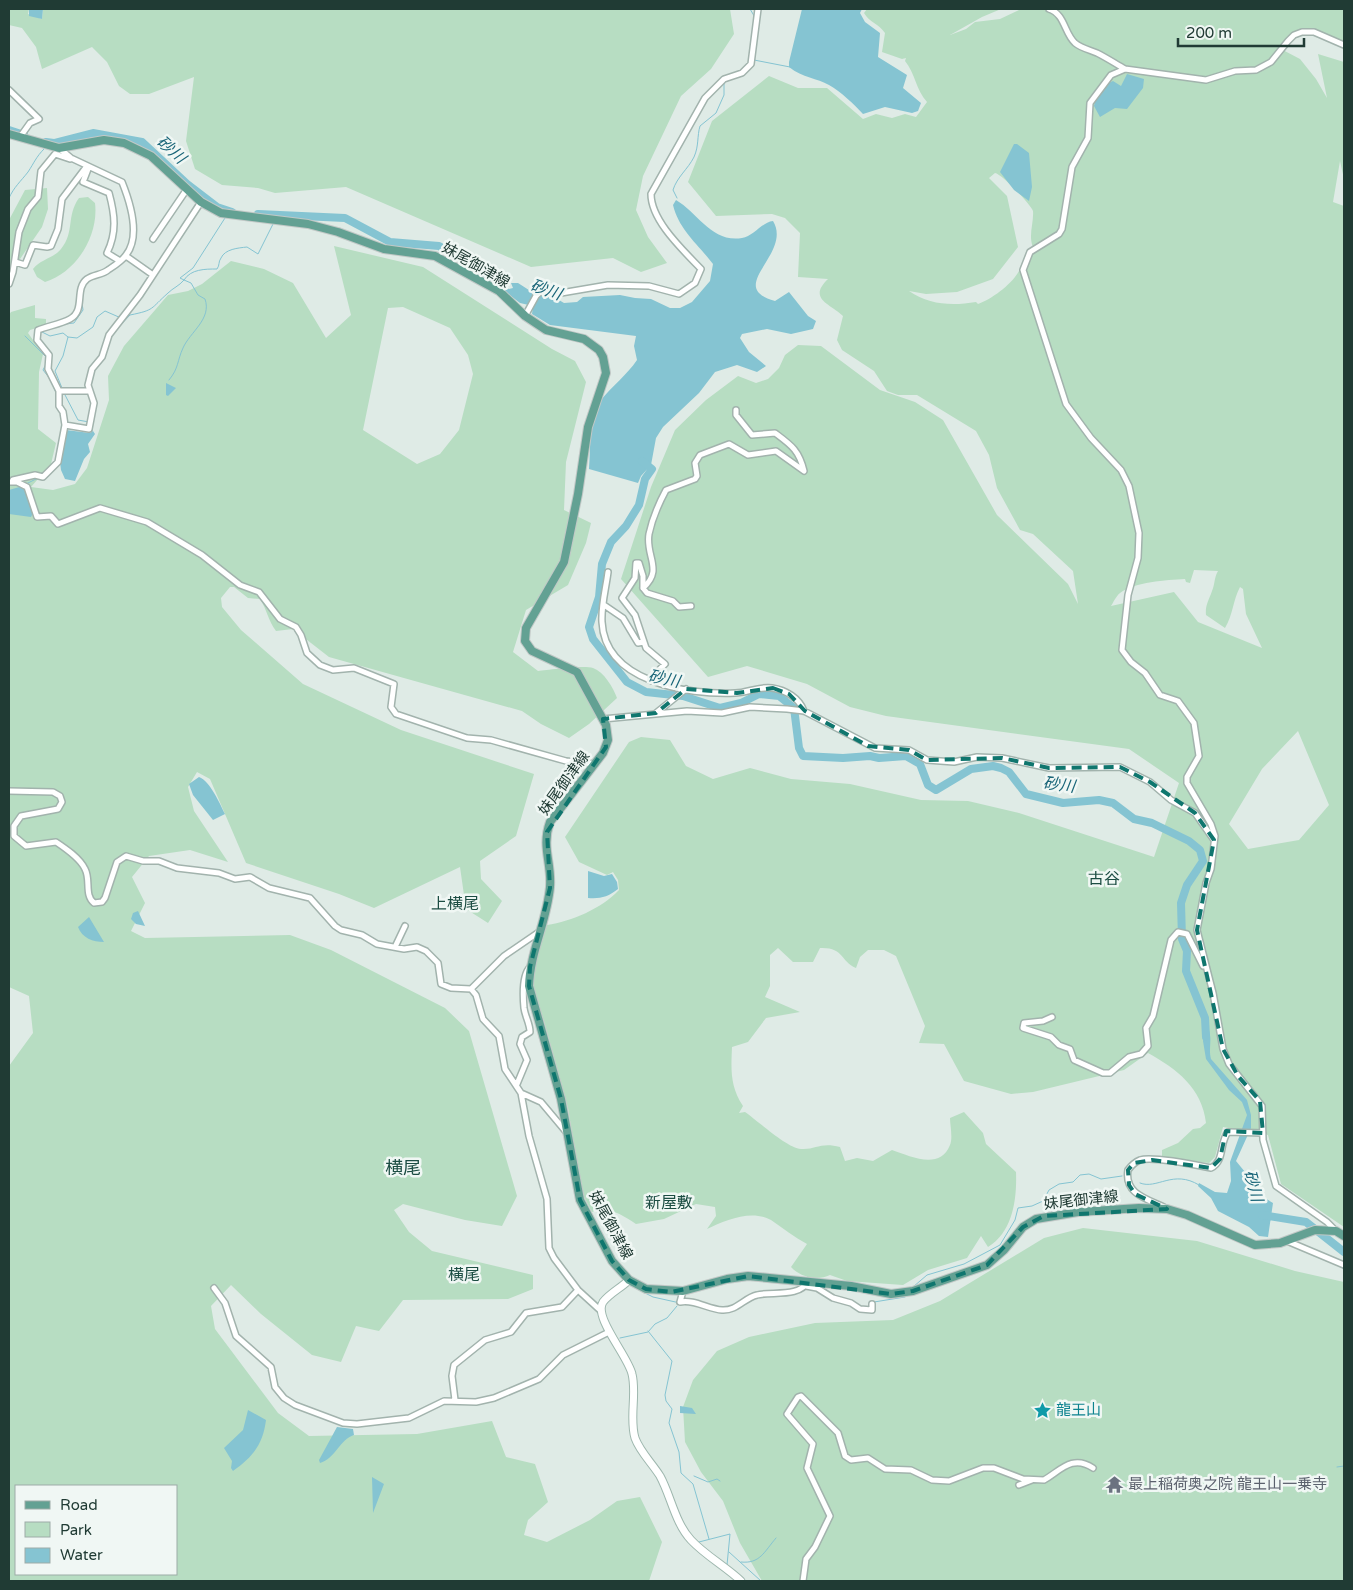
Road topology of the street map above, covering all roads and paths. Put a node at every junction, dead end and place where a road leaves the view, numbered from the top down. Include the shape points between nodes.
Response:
1 (758, 9) edge
2 (1049, 9) edge
3 (1344, 45) edge
4 (1125, 69) junction
5 (9, 90) edge
6 (9, 134) edge
7 (21, 135) junction
8 (59, 148) junction
9 (71, 158) junction
10 (88, 166) junction
11 (187, 189) junction
12 (201, 202) junction
13 (153, 239) dead end
14 (126, 256) junction
15 (120, 261) junction
16 (15, 262) junction
17 (153, 275) junction
18 (9, 284) edge
19 (525, 316) junction
20 (59, 391) junction
21 (89, 391) junction
22 (736, 410) dead end
23 (65, 425) junction
24 (9, 481) edge
25 (608, 572) dead end
26 (643, 588) junction
27 (604, 605) junction
28 (690, 606) dead end
29 (644, 642) junction
30 (666, 684) junction
31 (685, 691) junction
32 (801, 711) junction
33 (656, 714) junction
34 (604, 718) junction
35 (595, 764) junction
36 (9, 791) edge
37 (1214, 840) junction
38 (405, 926) dead end
39 (539, 932) junction
40 (396, 947) junction
41 (530, 968) junction
42 (1205, 968) junction
43 (471, 989) junction
44 (1052, 1017) dead end
45 (517, 1084) junction
46 (522, 1093) junction
47 (1263, 1132) junction
48 (567, 1134) junction
49 (1167, 1209) junction
50 (1336, 1231) junction
51 (1344, 1236) edge
52 (1287, 1241) junction
53 (1344, 1265) edge
54 (629, 1280) junction
55 (807, 1284) junction
56 (214, 1288) dead end
57 (578, 1290) junction
58 (683, 1291) junction
59 (872, 1304) dead end
60 (601, 1311) junction
61 (609, 1332) junction
62 (455, 1400) junction
63 (1092, 1468) dead end
64 (1032, 1479) junction
65 (1019, 1485) dead end
66 (741, 1581) edge
67 (803, 1581) edge

1 - 19 street via 751,64 739,74 724,79 700,105 651,194 653,206 668,233 701,269 695,283 679,294 649,286 608,285 569,292 541,291
2 - 4 street via 1062,19 1077,44
3 - 4 street via 1314,32 1302,32 1294,35 1264,67 1206,80
4 - 37 street via 1111,75 1090,103 1088,138 1072,167 1062,229 1030,252 1023,270 1066,404 1091,438 1121,470 1129,486 1139,533 1138,558 1128,595 1122,650 1145,672 1160,695 1178,701 1194,722 1199,756 1187,783 1211,824
5 - 7 street via 39,119 30,123
6 - 7 main road, 妹尾御津線
7 - 8 main road, 妹尾御津線
8 - 9 street
8 - 11 main road, 妹尾御津線 via 104,140 124,143 151,156
9 - 10 street
9 - 16 street via 55,154 41,171 38,197 28,209 19,232
10 - 14 street via 122,182 130,202 133,223 131,245
10 - 15 street via 83,182 109,193 114,209 114,236 107,252
10 - 16 street via 62,200 58,229 50,246 33,245 25,265
11 - 12 main road, 妹尾御津線
11 - 13 street
12 - 17 street
12 - 19 main road, 妹尾御津線 via 226,215 308,224 384,249 436,256 494,288
14 - 15 street
14 - 17 street
15 - 20 street via 107,271 87,279 79,310 70,319 37,331 37,340 49,355 48,369
16 - 18 street
17 - 21 street via 109,335 102,357 92,368
19 - 34 main road, 妹尾御津線 via 546,330 593,344 604,357 606,366 588,427 564,562 524,635 532,651 577,672
20 - 21 street
20 - 23 street via 59,406
21 - 23 street via 94,403 89,429
22 - 26 street via 752,434 775,433 794,448 804,471 776,451 748,455 729,444 700,455 695,463 695,479 664,493 650,534 654,573
23 - 24 street via 58,462 41,476
24 - 35 street via 25,485 37,517 50,516 61,524 91,510 109,510 148,522 240,585 259,592 280,619 296,628 307,653 320,665 333,670 354,668 394,684 391,707 396,714 467,738 491,740 566,761
25 - 27 street
26 - 28 street via 647,593 673,601 679,607
26 - 29 street via 643,576 637,563 635,578 622,598 635,615
27 - 29 street via 623,618 638,643
27 - 30 street via 604,634 614,655 638,676
29 - 30 street via 651,653 665,664 660,669
30 - 31 street
31 - 32 street via 737,693 773,688 794,697
31 - 33 street
32 - 33 street via 761,707
32 - 37 street via 836,726 868,746 909,750 927,760 954,762 1002,758 1049,768 1120,767 1150,782 1171,800 1194,813
33 - 34 street
34 - 35 main road, 妹尾御津線 via 608,740
35 - 39 main road, 妹尾御津線 via 550,822 545,842 550,888
36 - 40 street via 52,792 60,796 62,802 58,809 21,816 14,826 14,836 26,846 56,842 82,863 88,874 88,896 94,903 105,898 117,862 126,856 235,879 250,878 269,888 304,895 315,901 341,930 362,935 377,944
37 - 42 street via 1211,869 1197,923
38 - 40 street
39 - 41 main road, 妹尾御津線
39 - 43 street via 504,956
40 - 43 street via 417,947 426,951 438,963 444,987
41 - 45 street via 526,971 524,1008 530,1032 522,1037 520,1044 527,1060
41 - 48 main road, 妹尾御津線 via 532,998 556,1078
42 - 44 street via 1194,944 1182,931 1172,940 1153,1016 1146,1028 1148,1046 1110,1073 1074,1060 1070,1049 1059,1045 1052,1037 1023,1028 1024,1023
42 - 47 street via 1223,1049 1238,1076 1260,1101
43 - 45 street via 483,1019 499,1036 505,1068
45 - 46 street
46 - 48 street via 540,1102
46 - 57 street via 528,1136 547,1199 549,1248
47 - 49 street via 1228,1132 1220,1158 1211,1168 1152,1160 1141,1160 1130,1166 1128,1180 1135,1194
47 - 50 street via 1276,1186
48 - 54 main road, 妹尾御津線 via 580,1200 612,1261
49 - 52 main road, 妹尾御津線 via 1255,1245
49 - 55 main road, 妹尾御津線 via 1139,1208 1044,1216 1023,1227 987,1265 913,1291 891,1294
50 - 51 main road, 妹尾御津線
50 - 52 main road, 妹尾御津線 via 1310,1231
52 - 53 street
54 - 58 main road, 妹尾御津線 via 655,1291
54 - 60 street via 607,1298
55 - 58 main road, 妹尾御津線 via 748,1276
55 - 58 street via 794,1291 759,1294 738,1307 722,1310 680,1302
55 - 59 street via 864,1310 872,1310
56 - 62 street via 225,1303 236,1336 271,1367 277,1391 295,1405 334,1421 357,1424 409,1418 437,1404
57 - 60 street
57 - 62 street via 562,1307 526,1314 511,1332 485,1340 454,1365
60 - 61 street
61 - 62 street via 563,1355 539,1379 522,1387 484,1401
61 - 66 street via 632,1372 635,1436 640,1449 664,1483 690,1540
63 - 64 street via 1070,1464 1044,1480
64 - 65 street
64 - 67 street via 983,1468 949,1481 932,1480 911,1470 885,1469 868,1458 851,1460 841,1449 838,1433 801,1396 798,1397 787,1414 813,1444 807,1468 830,1516 806,1560

